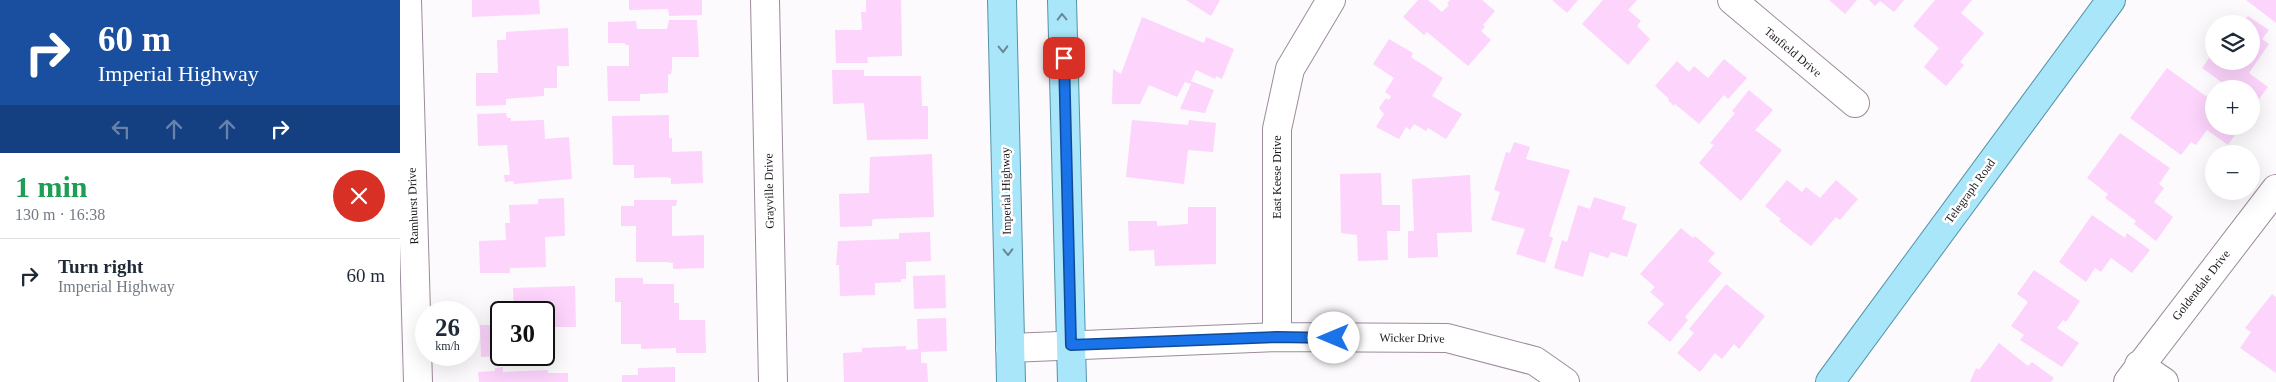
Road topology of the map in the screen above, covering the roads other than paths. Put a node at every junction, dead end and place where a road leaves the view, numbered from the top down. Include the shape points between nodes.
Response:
1 (406, 0) edge
2 (765, 0) edge
3 (1002, 0) edge
4 (1062, 0) edge
5 (1331, 0) edge
6 (1732, 0) edge
7 (2111, 0) edge
8 (1855, 103) dead end
9 (2276, 189) edge
10 (1277, 337) junction
11 (1071, 345) junction
12 (1010, 348) junction
13 (2134, 374) edge
14 (418, 382) edge
15 (773, 382) edge
16 (1011, 382) edge
17 (1072, 382) edge
18 (1565, 382) edge
19 (1830, 382) edge
20 (2164, 382) edge

1 - 14 street, Ramhurst Drive
2 - 15 street, Grayville Drive
3 -> 12 main road, Imperial Highway
11 -> 4 main road
5 - 10 street, East Keese Drive via 1290,69 1277,129
6 - 8 street, Tanfield Drive
7 - 19 main road, Telegraph Road
9 - 13 street, Goldendale Drive
10 - 11 street, Wicker Drive
10 - 18 street, Wicker Drive via 1447,338 1535,361
11 - 12 street, Wicker Drive
11 - 17 main road
12 - 16 main road, Imperial Highway
13 - 20 street

